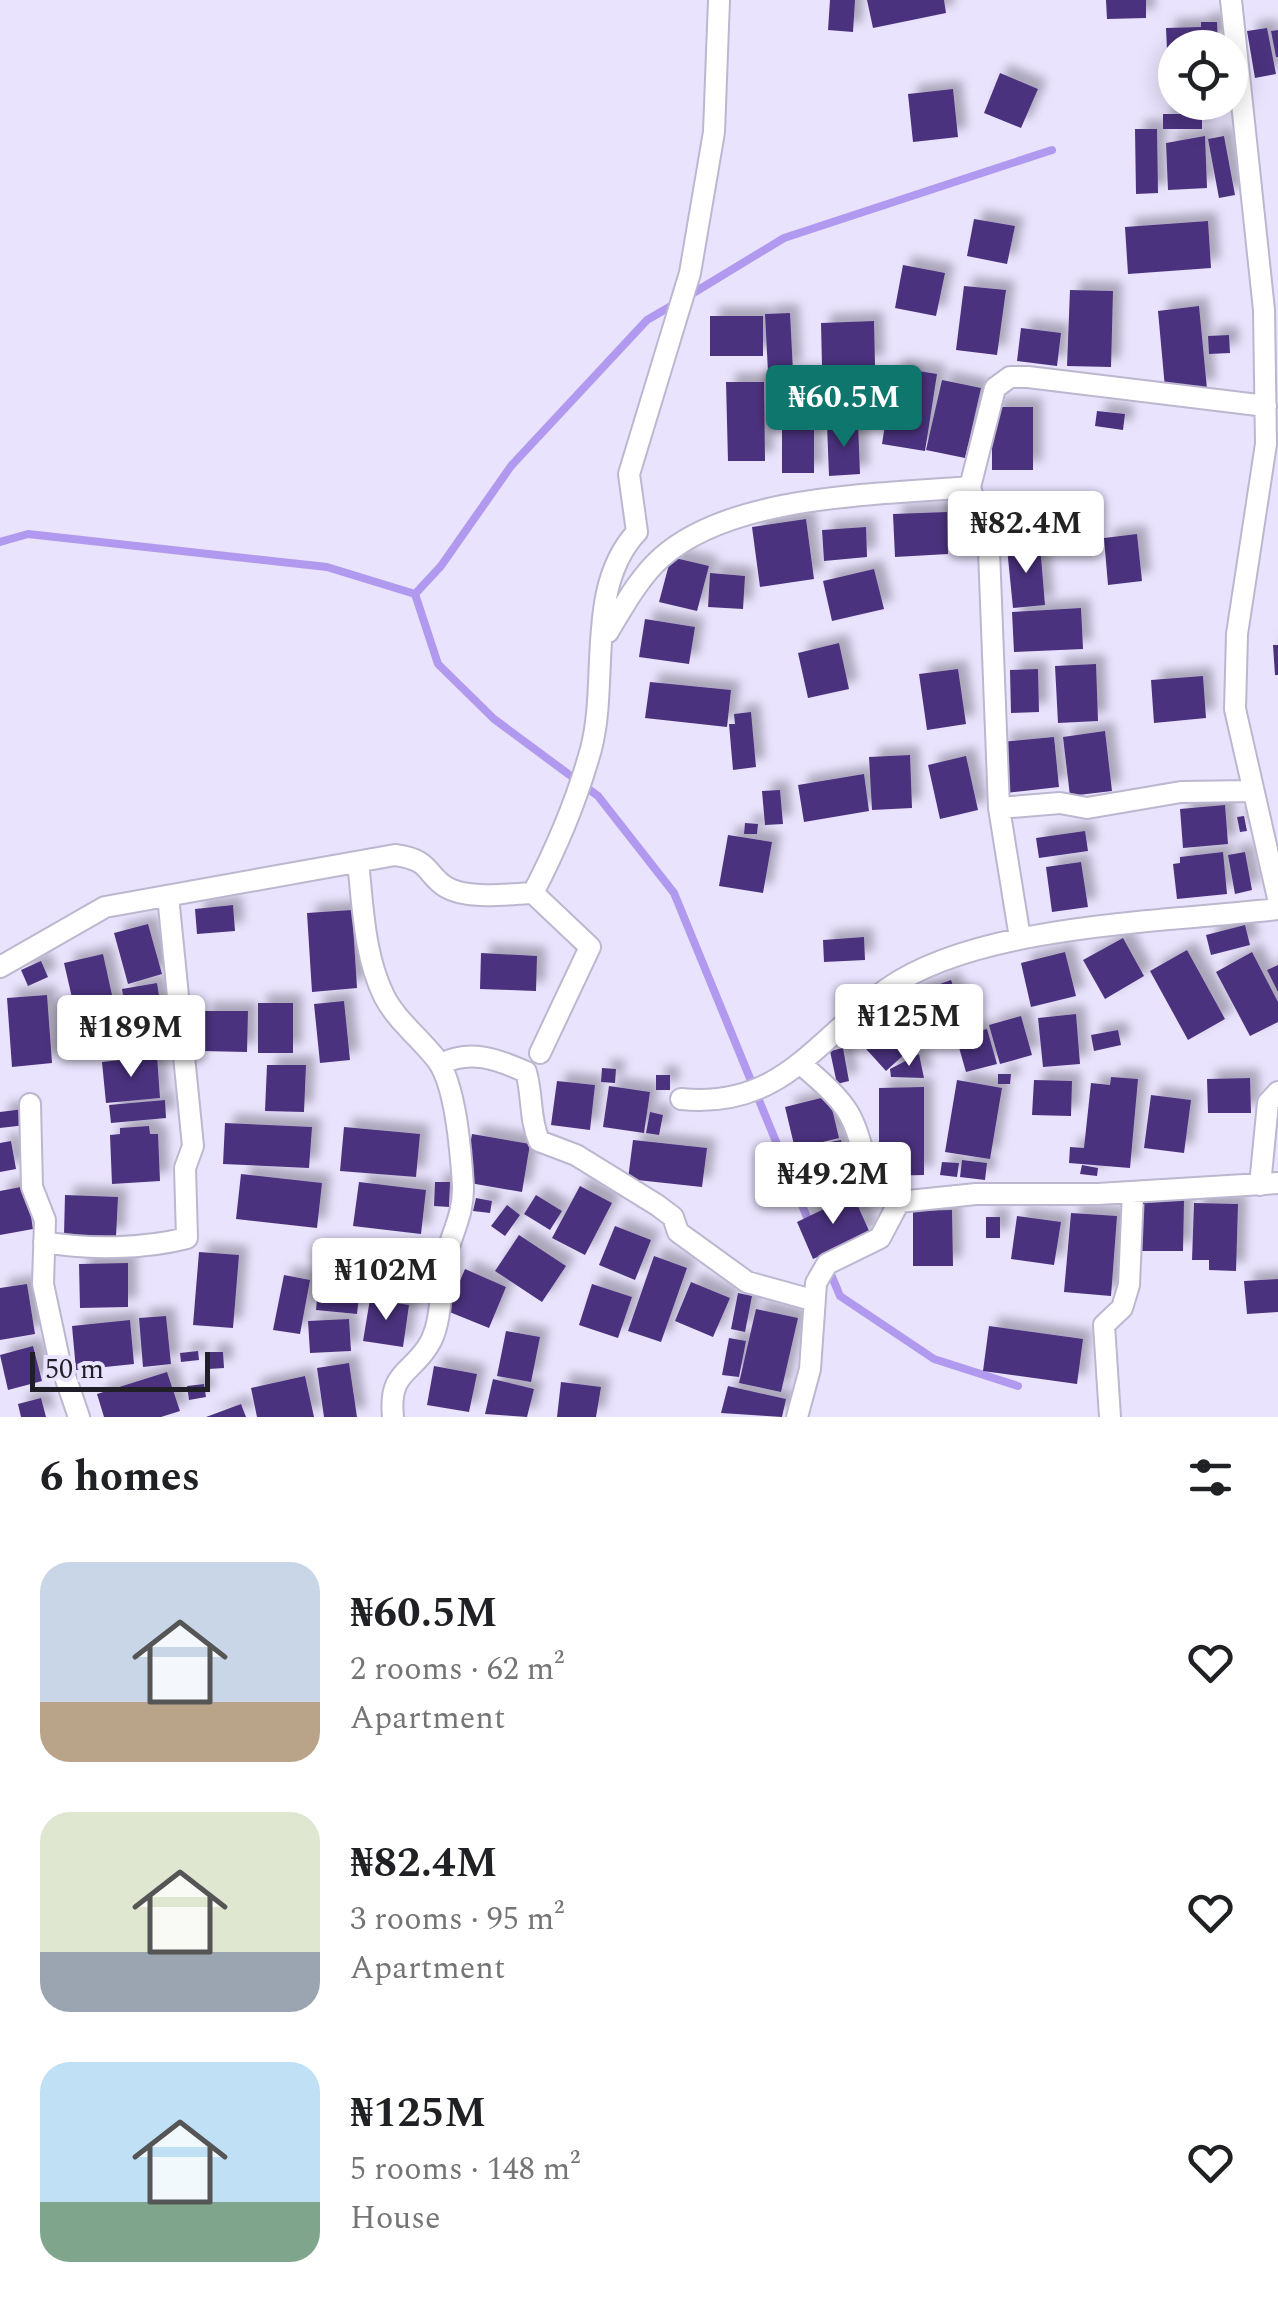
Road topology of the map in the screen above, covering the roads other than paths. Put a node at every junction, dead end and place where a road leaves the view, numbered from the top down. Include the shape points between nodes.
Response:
1 (720, 0) edge
2 (1231, 0) edge
3 (1278, 274) edge
4 (1260, 288) junction
5 (1266, 406) junction
6 (970, 486) junction
7 (1269, 487) edge
8 (603, 641) junction
9 (1251, 790) junction
10 (1000, 808) junction
11 (358, 862) junction
12 (533, 894) junction
13 (168, 896) junction
14 (1278, 898) edge
15 (1278, 909) edge
16 (1020, 938) junction
17 (0, 968) edge
18 (540, 1053) dead end
19 (441, 1064) junction
20 (802, 1065) junction
21 (1278, 1092) edge
22 (681, 1098) dead end
23 (30, 1104) dead end
24 (1269, 1184) edge
25 (1133, 1192) junction
26 (899, 1202) junction
27 (44, 1242) junction
28 (812, 1300) junction
29 (79, 1417) edge
30 (393, 1417) edge
31 (797, 1417) edge
32 (1110, 1417) edge

1 - 8 street via 714,132 690,274 629,474 637,532 612,570
2 - 4 street
3 - 4 street
4 - 5 street
5 - 6 street via 1010,377 995,388
5 - 7 street
6 - 8 street via 752,513 697,533 660,558
6 - 10 street via 989,551
7 - 9 street via 1237,634 1236,708
8 - 12 street via 592,746 561,841
9 - 10 street via 1181,792 1086,808
9 - 14 street
10 - 16 street
11 - 12 street via 410,857 446,887
11 - 13 street
11 - 19 street via 366,935 385,999
12 - 18 street via 590,948
13 - 17 street via 106,907
13 - 27 street via 193,1146 185,1168 187,1238 75,1248
15 - 16 street
16 - 20 street via 949,959 888,988
19 - 28 street via 480,1056 526,1072 539,1141 576,1155 657,1205 678,1232 747,1282
19 - 30 street via 456,1120 462,1216 444,1262 436,1328 390,1394
20 - 22 street via 738,1097
20 - 26 street via 853,1114 872,1183
21 - 24 street via 1268,1103
23 - 27 street via 32,1188 45,1220
24 - 25 street
25 - 26 street
25 - 32 street via 1129,1286 1122,1308 1104,1325
26 - 28 street via 880,1238 827,1264
27 - 29 street via 43,1284
28 - 31 street via 810,1369

